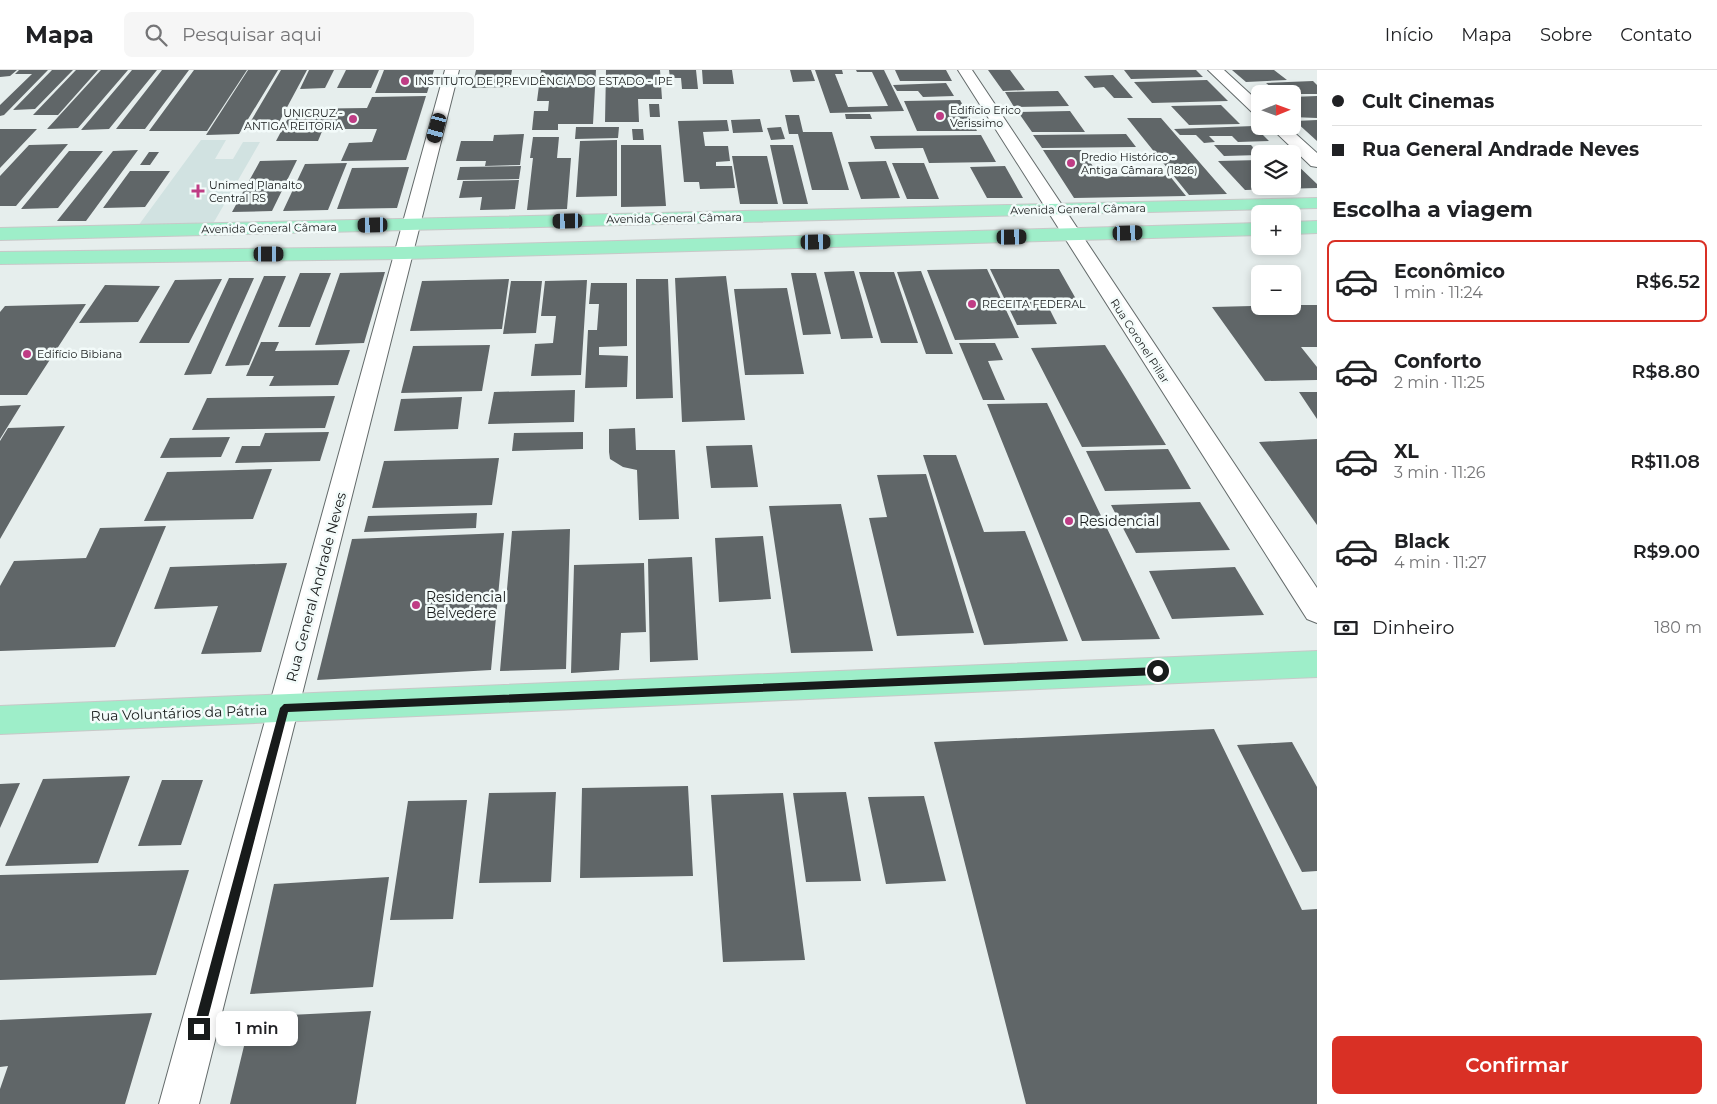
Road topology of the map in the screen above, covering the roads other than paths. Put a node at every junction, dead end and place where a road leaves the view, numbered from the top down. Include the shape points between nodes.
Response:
1 (452, 70) edge
2 (965, 70) edge
3 (1215, 70) edge
4 (1251, 103) edge
5 (1287, 135) edge
6 (1317, 162) edge
7 (1317, 203) edge
8 (1055, 210) junction
9 (412, 224) junction
10 (1317, 227) edge
11 (1301, 228) edge
12 (1251, 229) edge
13 (0, 234) edge
14 (1071, 235) junction
15 (404, 253) junction
16 (0, 258) edge
17 (1317, 611) edge
18 (1317, 664) edge
19 (284, 708) junction
20 (0, 720) edge
21 (179, 1104) edge

1 - 9 street, Rua General Andrade Neves
2 - 8 street, Rua Coronel Pillar
3 - 4 street
5 - 6 street
7 - 8 main road, Avenida General Câmara
8 - 9 main road, Avenida General Câmara
8 - 14 street, Rua Coronel Pillar
9 - 13 main road, Avenida General Câmara
9 - 15 street, Rua General Andrade Neves
10 - 11 main road
12 - 14 main road, Avenida General Câmara
14 - 15 main road, Avenida General Câmara
14 - 17 street, Rua Coronel Pillar
15 - 16 main road, Avenida General Câmara
15 - 19 street, Rua General Andrade Neves
18 - 19 main road, Rua Voluntários da Pátria
19 - 20 main road, Rua Voluntários da Pátria
19 - 21 street, Rua General Andrade Neves

